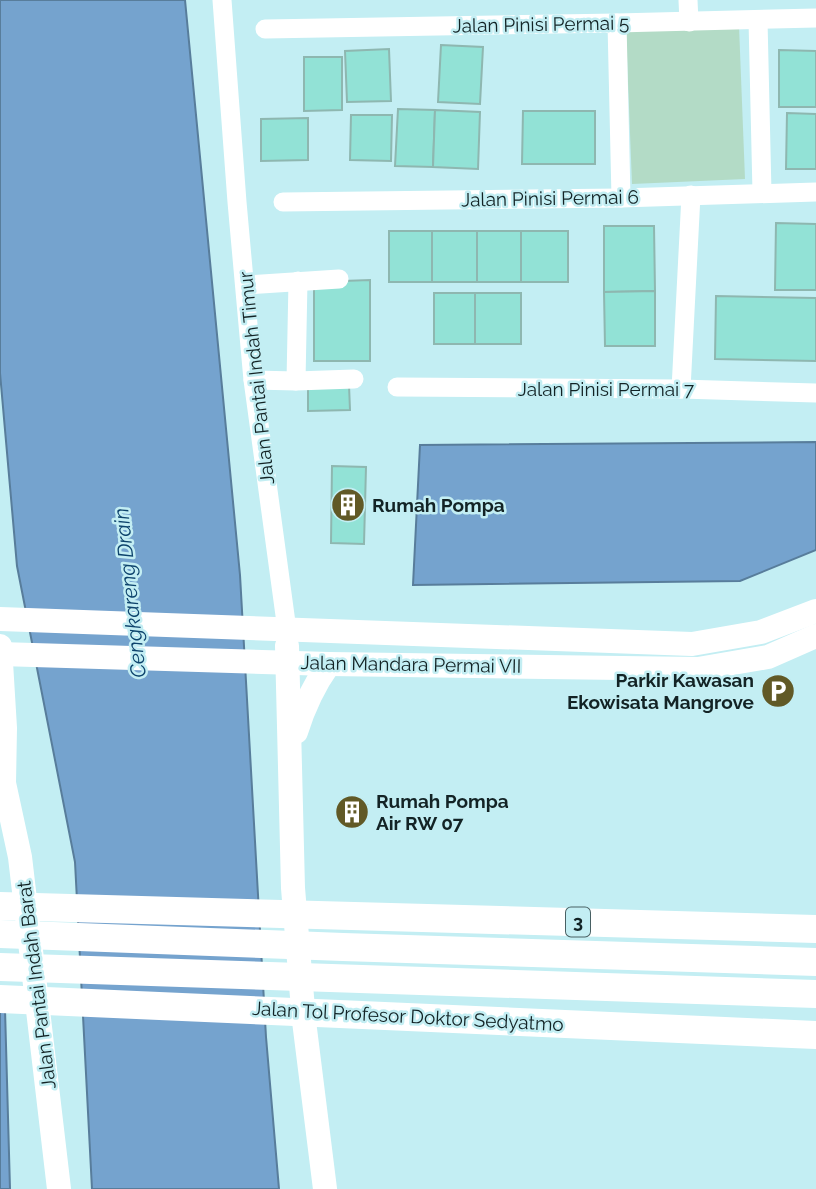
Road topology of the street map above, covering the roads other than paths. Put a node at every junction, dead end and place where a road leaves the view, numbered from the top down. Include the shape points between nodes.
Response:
1 (222, 0) edge
2 (688, 0) edge
3 (816, 18) edge
4 (758, 20) junction
5 (689, 22) junction
6 (617, 23) junction
7 (265, 29) dead end
8 (762, 192) junction
9 (816, 192) edge
10 (691, 195) junction
11 (621, 198) junction
12 (283, 202) dead end
13 (339, 279) dead end
14 (298, 281) junction
15 (246, 285) junction
16 (354, 379) dead end
17 (253, 380) junction
18 (296, 381) junction
19 (397, 387) dead end
20 (681, 389) junction
21 (816, 393) edge
22 (816, 611) edge
23 (12, 619) edge
24 (287, 630) junction
25 (816, 636) edge
26 (0, 646) edge
27 (0, 654) edge
28 (288, 662) junction
29 (329, 664) junction
30 (290, 756) junction
31 (2, 779) edge
32 (6, 920) edge
33 (816, 929) edge
34 (816, 962) edge
35 (5, 967) edge
36 (816, 994) edge
37 (4, 999) edge
38 (816, 1035) edge
39 (59, 1189) edge
40 (325, 1189) edge

1 - 15 street, Jalan Pantai Indah Timur
2 - 5 street
3 - 4 street, Jalan Pinisi Permai 5
4 - 5 street, Jalan Pinisi Permai 5
4 - 8 street
5 - 6 street, Jalan Pinisi Permai 5
6 - 7 street, Jalan Pinisi Permai 5
6 - 11 street
8 - 9 street, Jalan Pinisi Permai 6
8 - 10 street, Jalan Pinisi Permai 6
10 - 11 street, Jalan Pinisi Permai 6
10 - 20 street
11 - 12 street, Jalan Pinisi Permai 6
13 - 14 street
14 - 15 street
14 - 18 street
15 - 17 street, Jalan Pantai Indah Timur
16 - 18 street
17 - 18 street
17 - 24 street, Jalan Pantai Indah Timur
19 - 20 street, Jalan Pinisi Permai 7
20 - 21 street, Jalan Pinisi Permai 7
22 - 24 main road, Jalan Mandara Permai VII via 761,632 692,644
23 - 24 main road, Jalan Mandara Permai VII
24 - 28 main road, Jalan Pantai Indah Timur
25 - 29 main road, Jalan Mandara Permai VII via 768,657 698,669
26 - 27 main road, Jalan Pantai Indah Barat
27 - 28 main road, Jalan Mandara Permai VII
27 - 31 main road, Jalan Pantai Indah Barat via 5,728
28 - 29 main road, Jalan Mandara Permai VII
28 - 30 main road, Jalan Pantai Indah Timur
29 - 30 main road, Jalan Pantai Indah Timur via 304,706
30 - 40 main road, Jalan Pantai Indah Timur via 293,888
31 - 39 main road, Jalan Pantai Indah Barat via 20,857
32 - 33 highway, 3 via 340,915
32 - 34 highway, 3 via 343,947
35 - 36 highway, Jalan Tol Profesor Doktor Sedyatmo
37 - 38 highway, Jalan Tol Profesor Doktor Sedyatmo

